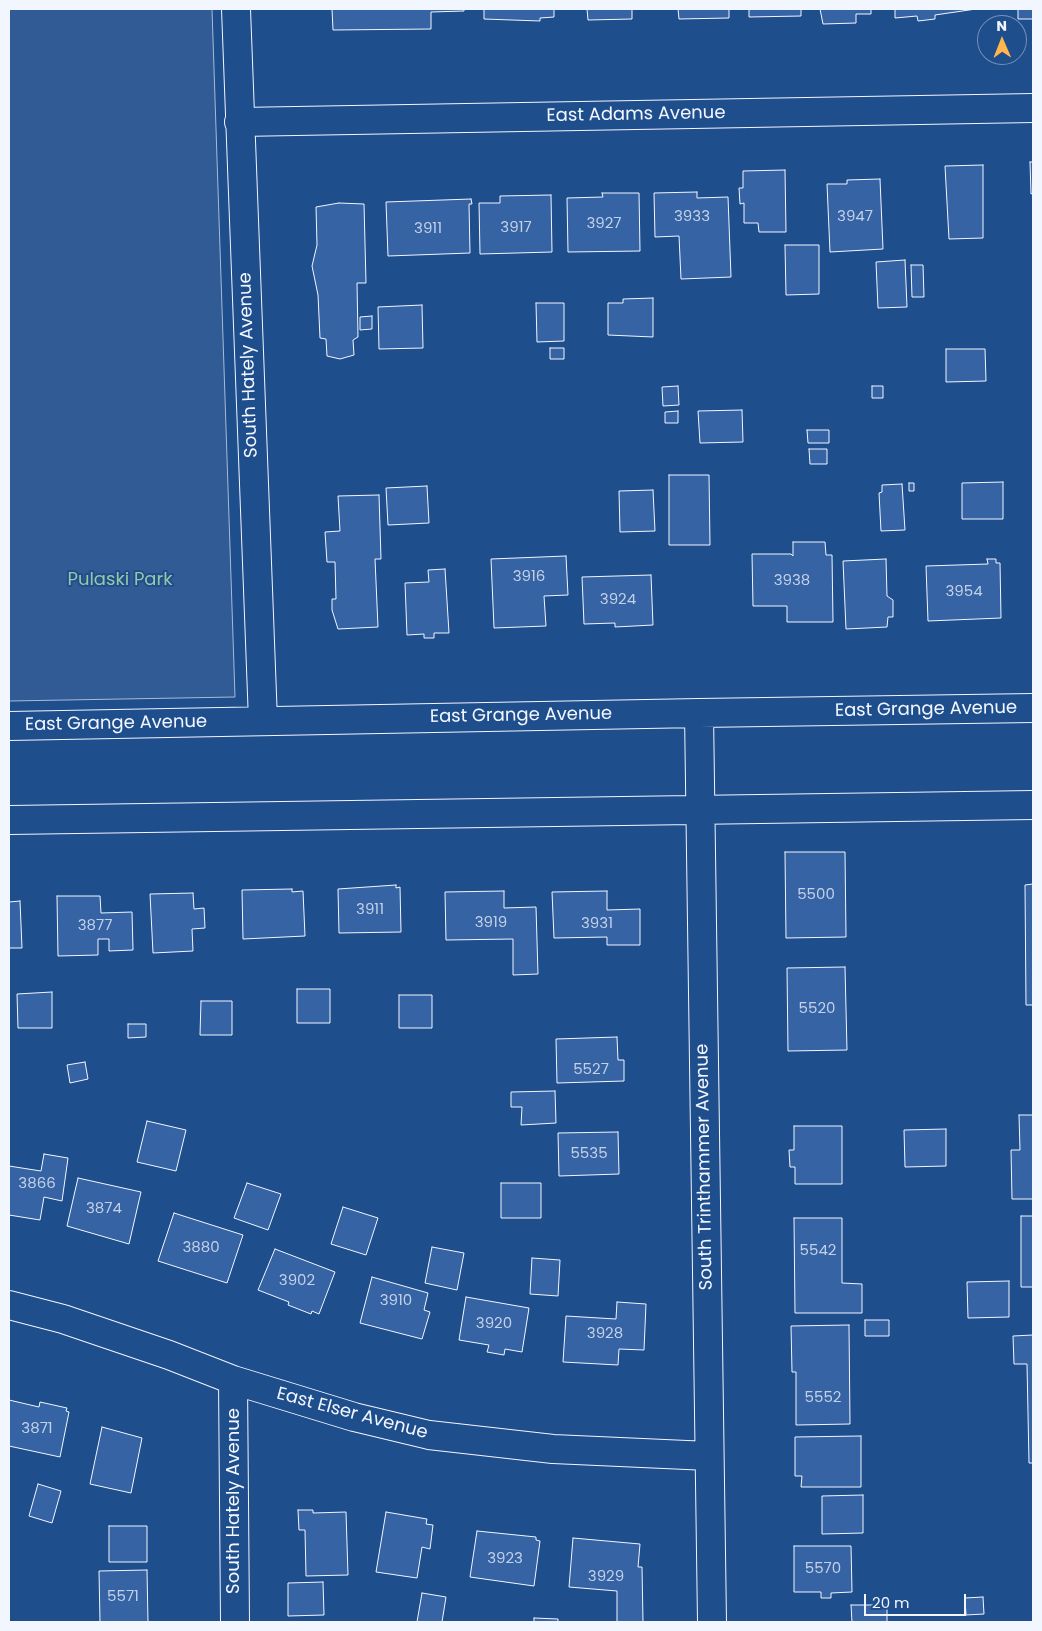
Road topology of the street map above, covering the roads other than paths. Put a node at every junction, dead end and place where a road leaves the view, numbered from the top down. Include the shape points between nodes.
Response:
1 (236, 9) edge
2 (1033, 108) edge
3 (240, 122) junction
4 (1033, 708) edge
5 (699, 713) junction
6 (263, 721) junction
7 (9, 726) edge
8 (1033, 805) edge
9 (701, 809) junction
10 (9, 820) edge
11 (9, 1305) edge
12 (234, 1380) junction
13 (710, 1456) junction
14 (235, 1622) edge
15 (712, 1622) edge

1 - 3 street, South Hately Avenue
2 - 3 street, East Adams Avenue
3 - 6 street, South Hately Avenue
4 - 5 street, East Grange Avenue
5 - 6 street, East Grange Avenue
5 - 9 street, South Trinthammer Avenue
6 - 7 street, East Grange Avenue
8 - 9 street
9 - 10 street
9 - 13 street, South Trinthammer Avenue
11 - 12 street, East Elser Avenue via 63,1319
12 - 13 street, East Elser Avenue via 354,1418 429,1436 552,1449
12 - 14 street, South Hately Avenue
13 - 15 street, South Trinthammer Avenue

